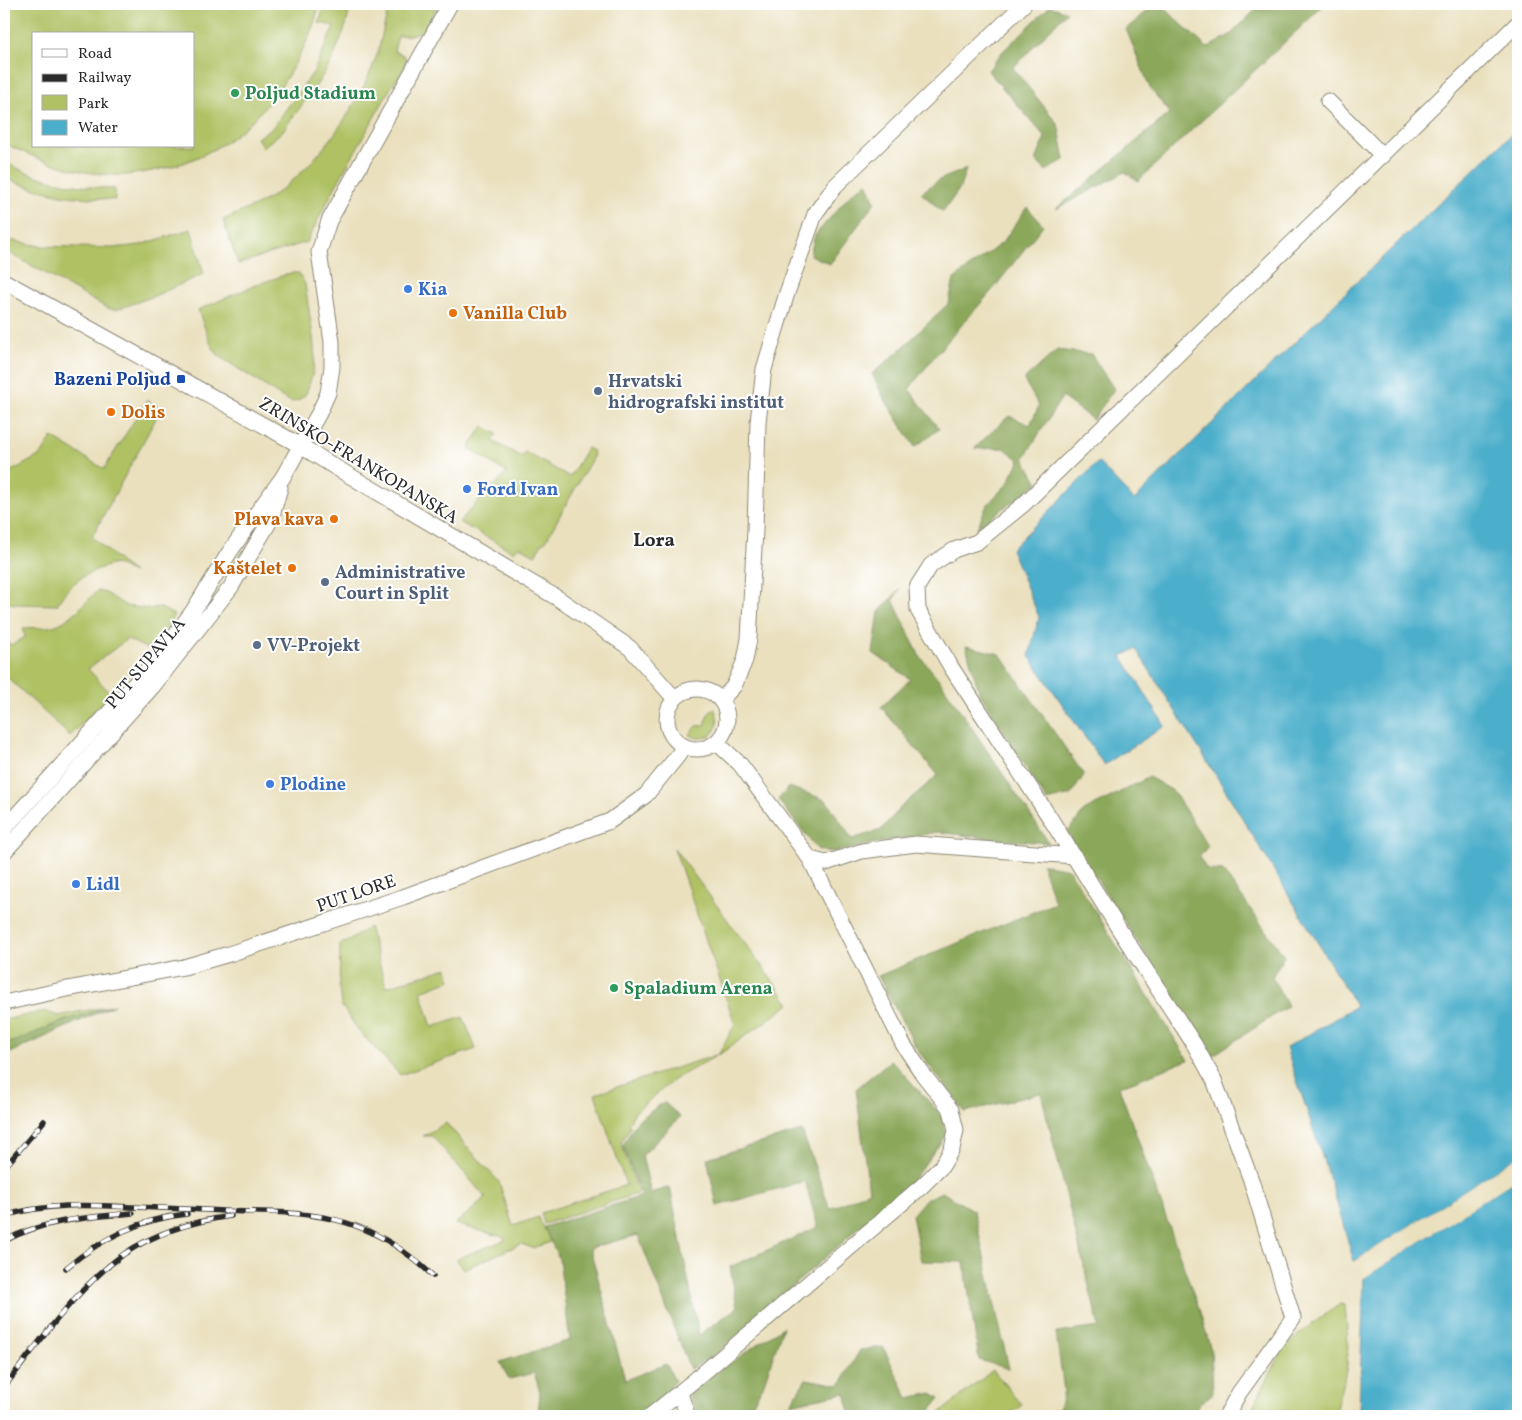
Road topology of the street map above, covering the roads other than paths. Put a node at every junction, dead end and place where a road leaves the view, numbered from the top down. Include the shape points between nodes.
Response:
1 (450, 4) edge
2 (1024, 4) edge
3 (1518, 23) edge
4 (1328, 101) dead end
5 (1383, 156) junction
6 (4, 281) edge
7 (301, 446) junction
8 (283, 477) junction
9 (675, 699) junction
10 (721, 700) junction
11 (716, 743) junction
12 (684, 747) junction
13 (4, 829) edge
14 (4, 852) edge
15 (1074, 856) junction
16 (810, 858) junction
17 (4, 1002) edge
18 (680, 1392) junction
19 (650, 1416) edge
20 (687, 1416) edge
21 (1226, 1416) edge

1 - 7 street, PUT SUPAVLA via 329,221 319,252 332,342 332,367 328,393
2 - 10 street via 835,186 815,214 764,369 758,422 749,639 745,660 734,686
3 - 5 street
4 - 5 street
5 - 15 street via 1024,504 977,542 954,550 931,565 918,587 918,610 951,667
6 - 7 street, ZRINSKO-FRANKOPANSKA
7 - 8 street, PUT SUPAVLA
7 - 9 street, ZRINSKO-FRANKOPANSKA via 559,599 630,648
8 - 13 street, PUT SUPAVLA via 160,656
8 - 14 street, PUT SUPAVLA via 271,518 231,587 153,686
9 - 10 street via 683,692 703,689
9 - 12 street via 669,707 667,725 676,742
10 - 11 street via 726,708 727,727
11 - 12 street via 701,750
11 - 16 street via 740,764
12 - 17 street, PUT LORE via 646,795 610,822 403,897 229,954 184,967
15 - 16 street via 916,844 862,851 826,863
15 - 21 street via 1214,1080 1251,1180 1293,1318
16 - 18 street via 903,1044 951,1110 956,1130 952,1149 942,1166 922,1186
18 - 19 street
18 - 20 street

